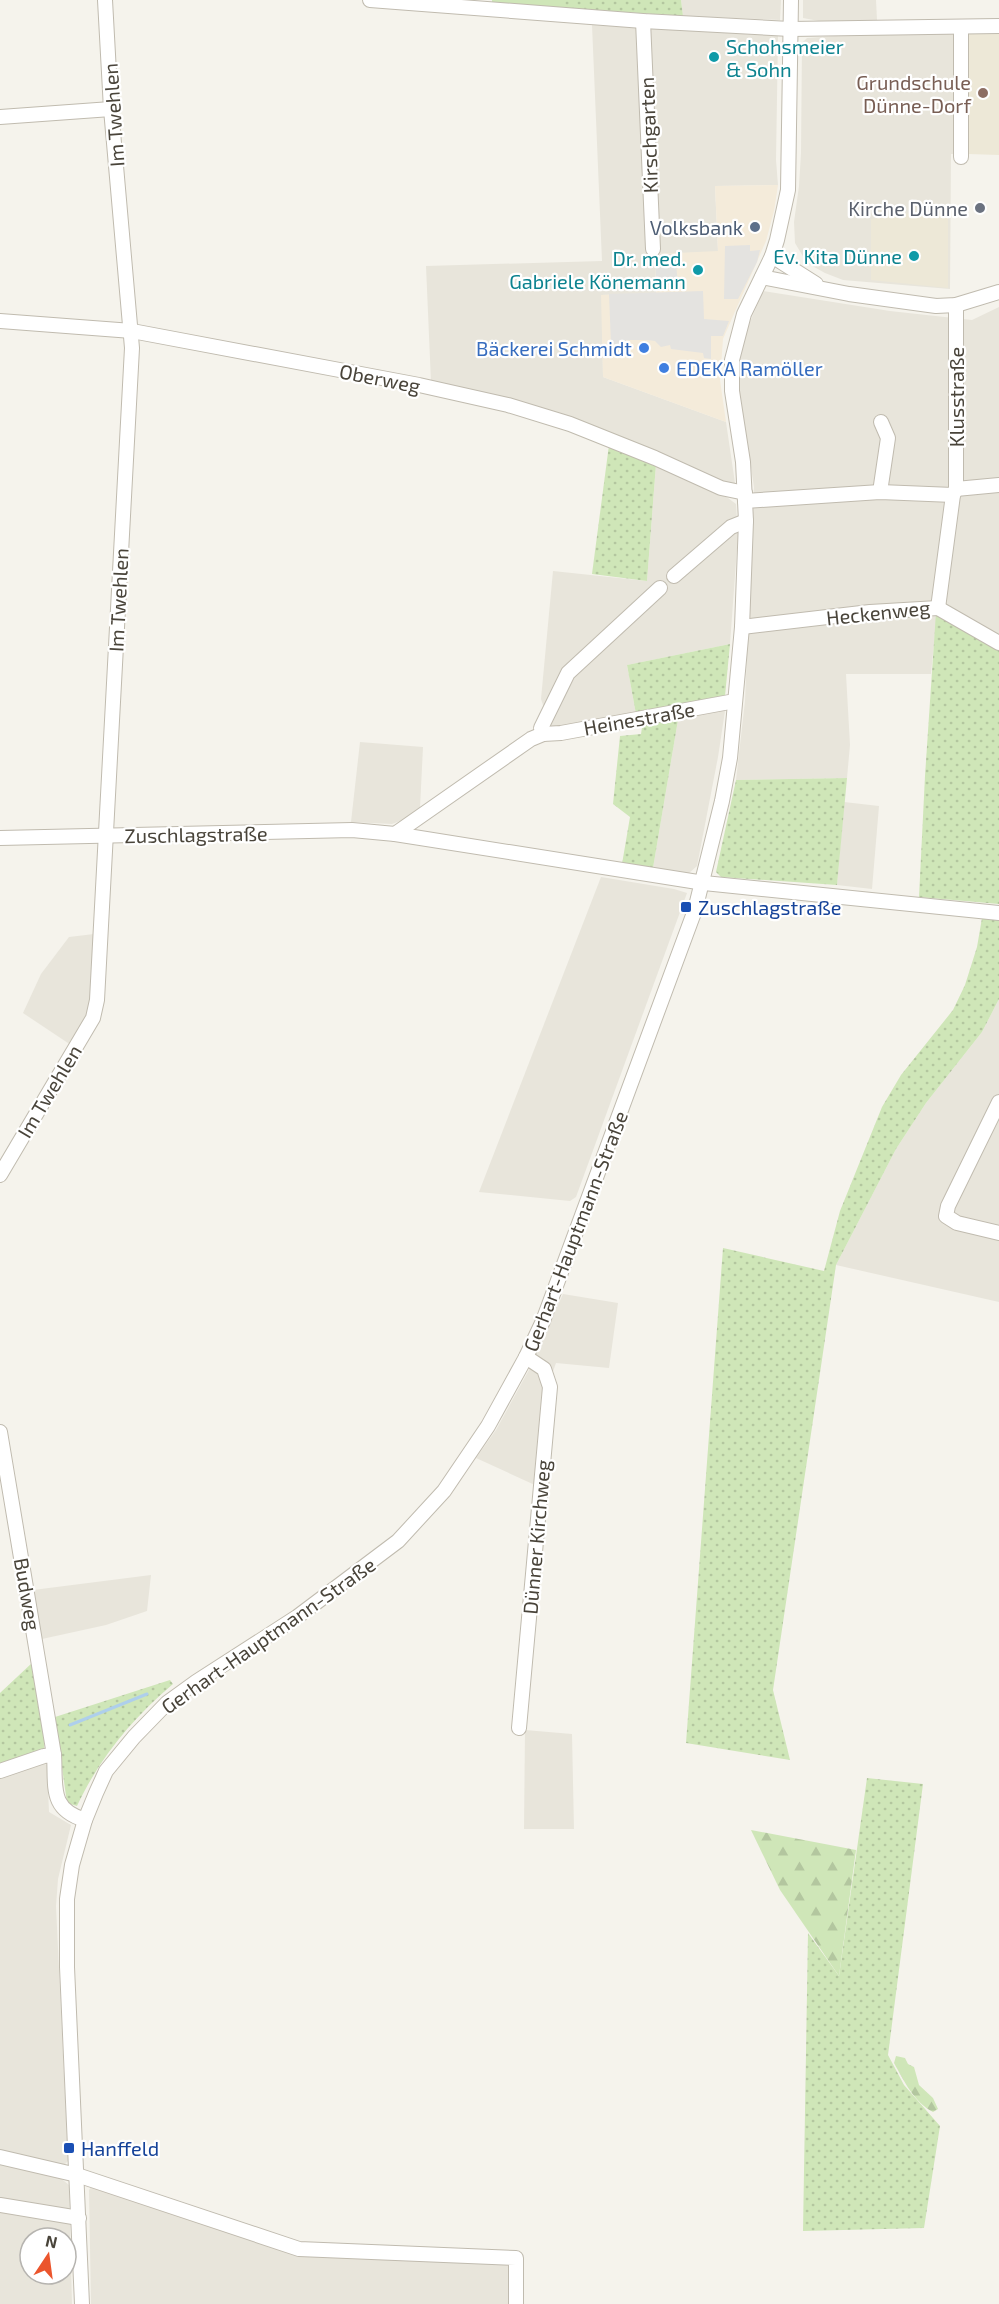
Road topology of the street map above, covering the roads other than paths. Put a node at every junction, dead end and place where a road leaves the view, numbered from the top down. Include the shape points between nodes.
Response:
1 (105, 0) edge
2 (370, 0) edge
3 (791, 0) edge
4 (643, 21) junction
5 (999, 26) edge
6 (961, 27) junction
7 (790, 29) junction
8 (111, 109) junction
9 (0, 117) edge
10 (961, 157) dead end
11 (652, 249) dead end
12 (772, 256) junction
13 (762, 278) junction
14 (820, 287) junction
15 (999, 292) edge
16 (956, 305) junction
17 (0, 321) edge
18 (132, 331) junction
19 (881, 422) dead end
20 (999, 485) edge
21 (880, 492) junction
22 (954, 492) junction
23 (745, 497) junction
24 (746, 521) junction
25 (674, 576) dead end
26 (660, 588) dead end
27 (938, 608) junction
28 (742, 627) junction
29 (999, 643) edge
30 (735, 701) junction
31 (543, 734) junction
32 (395, 834) junction
33 (106, 836) junction
34 (0, 838) edge
35 (704, 882) junction
36 (999, 913) edge
37 (999, 1102) edge
38 (0, 1175) edge
39 (999, 1233) edge
40 (526, 1357) junction
41 (0, 1432) edge
42 (519, 1728) dead end
43 (54, 1755) junction
44 (0, 1771) edge
45 (85, 1820) junction
46 (0, 2157) edge
47 (77, 2175) junction
48 (0, 2205) edge
49 (79, 2218) junction
50 (82, 2304) edge
51 (516, 2304) edge

1 - 8 street, Im Twehlen
2 - 4 street
3 - 7 street, Gerhart-Hauptmann-Straße
4 - 7 street
4 - 11 street, Kirschgarten
5 - 6 street
6 - 7 street
6 - 10 street
7 - 12 street, Gerhart-Hauptmann-Straße via 788,190
8 - 9 street
8 - 18 street, Im Twehlen
12 - 13 street, Gerhart-Hauptmann-Straße
12 - 14 street
13 - 14 street
13 - 23 street, Gerhart-Hauptmann-Straße via 744,314 732,360 732,392
14 - 16 street via 911,303
15 - 16 street
16 - 22 street, Klusstraße
17 - 18 street, Oberweg
18 - 23 street, Oberweg via 508,405 570,424
18 - 33 street, Im Twehlen
19 - 21 street via 888,438
20 - 22 street
21 - 22 street
21 - 23 street
22 - 27 street, Heckenweg
23 - 24 street, Gerhart-Hauptmann-Straße
24 - 25 street via 731,527
24 - 28 street, Gerhart-Hauptmann-Straße
26 - 31 street via 568,673 541,728
27 - 28 street, Heckenweg
27 - 29 street
28 - 30 street, Gerhart-Hauptmann-Straße
30 - 31 street, Heinestraße
30 - 35 street, Gerhart-Hauptmann-Straße via 724,790
31 - 32 street, Heinestraße
32 - 33 street, Zuschlagstraße via 352,830
32 - 35 street, Zuschlagstraße
33 - 34 street, Zuschlagstraße
33 - 38 street, Im Twehlen via 93,1018
35 - 36 street, Zuschlagstraße
35 - 40 street, Gerhart-Hauptmann-Straße via 673,976
37 - 39 street via 946,1216 957,1223
40 - 42 street, Dünner Kirchweg via 544,1369 550,1387
40 - 45 street, Gerhart-Hauptmann-Straße via 488,1426 444,1491 398,1541 297,1617 166,1704 106,1771
41 - 43 street, Budweg
43 - 44 street
43 - 45 street, Budweg via 57,1798 68,1815
45 - 47 street, Gerhart-Hauptmann-Straße via 67,1899
46 - 47 street
47 - 49 street, Gerhart-Hauptmann-Straße
47 - 51 street via 299,2249 516,2258
48 - 49 street
49 - 50 street, Gerhart-Hauptmann-Straße

